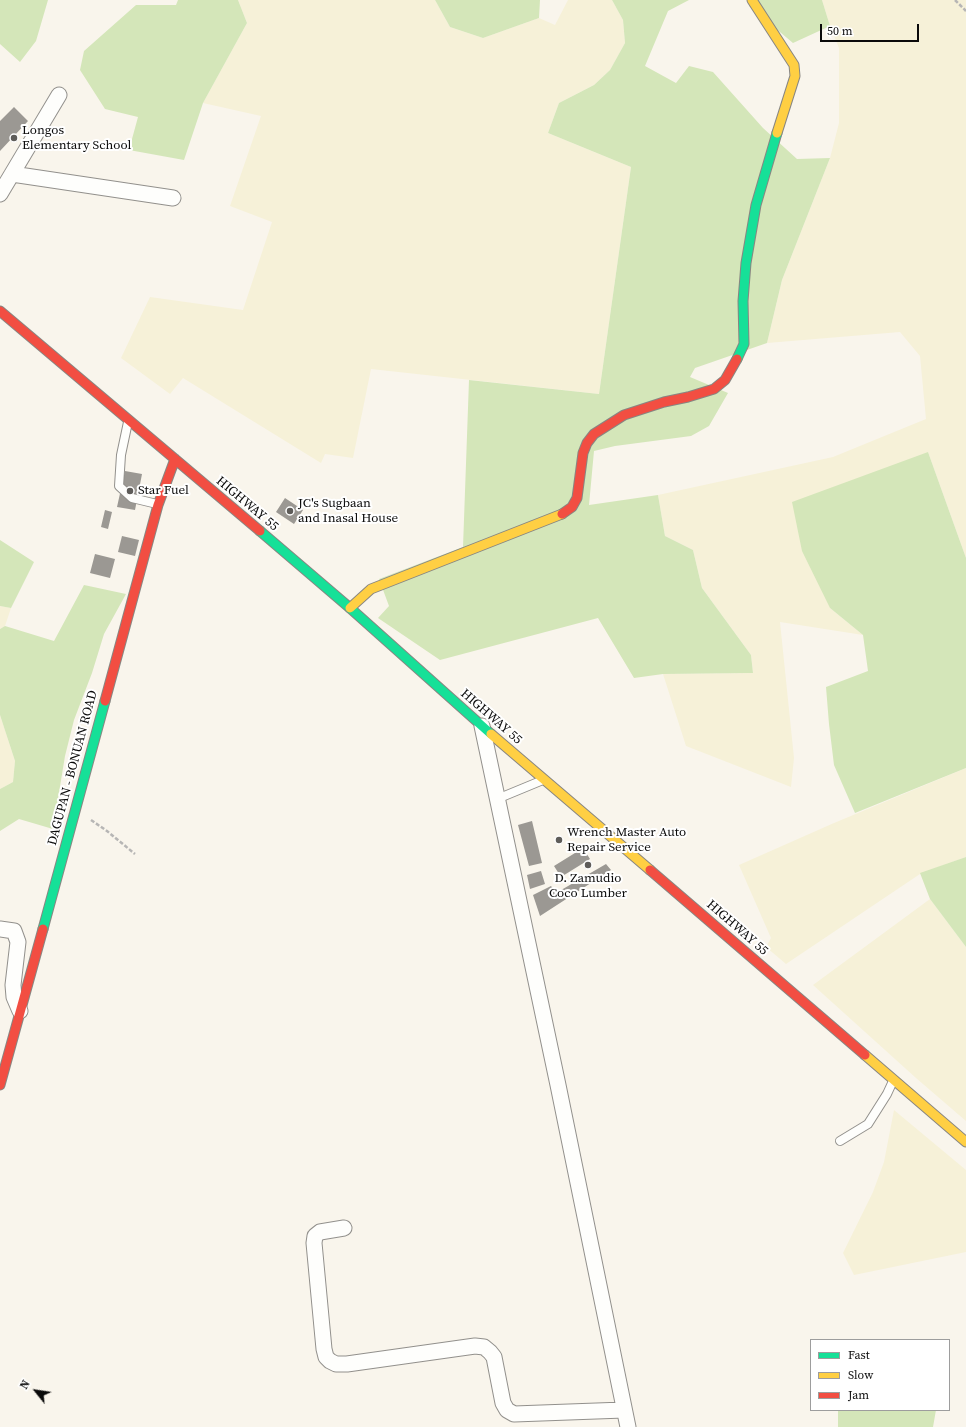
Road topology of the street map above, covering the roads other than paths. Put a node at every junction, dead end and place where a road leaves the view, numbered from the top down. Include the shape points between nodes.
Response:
1 (752, 0) edge
2 (59, 95) dead end
3 (12, 174) junction
4 (0, 194) edge
5 (173, 198) dead end
6 (0, 311) edge
7 (129, 419) junction
8 (175, 460) junction
9 (158, 505) junction
10 (350, 608) junction
11 (482, 726) junction
12 (544, 780) junction
13 (497, 799) junction
14 (0, 929) edge
15 (20, 1011) junction
16 (894, 1080) junction
17 (0, 1085) edge
18 (840, 1141) dead end
19 (966, 1142) edge
20 (344, 1228) dead end
21 (624, 1410) junction
22 (628, 1427) edge

1 - 10 main road via 794,65 795,76 756,205 742,301 744,344 729,374 714,389 624,415 594,434 583,453 577,498 565,513 371,589
2 - 3 street
3 - 4 street
3 - 5 street
6 - 7 main road, HIGHWAY 55
7 - 8 main road, HIGHWAY 55
7 - 9 lane via 121,455 119,486 132,498
8 - 9 main road, DAGUPAN - BONUAN ROAD
8 - 10 main road, HIGHWAY 55
9 - 15 main road, DAGUPAN - BONUAN ROAD
10 - 11 main road, HIGHWAY 55
11 - 12 main road, HIGHWAY 55
11 - 13 street
12 - 13 lane
12 - 16 main road, HIGHWAY 55
13 - 21 street
14 - 15 street via 14,931 18,942 13,985 14,997
15 - 17 main road, DAGUPAN - BONUAN ROAD
16 - 18 lane via 868,1124
16 - 19 main road, HIGHWAY 55
20 - 21 street via 320,1232 315,1236 314,1243 324,1349 330,1361 347,1364 475,1346 484,1348 494,1357 503,1403 507,1410 514,1414
21 - 22 street

